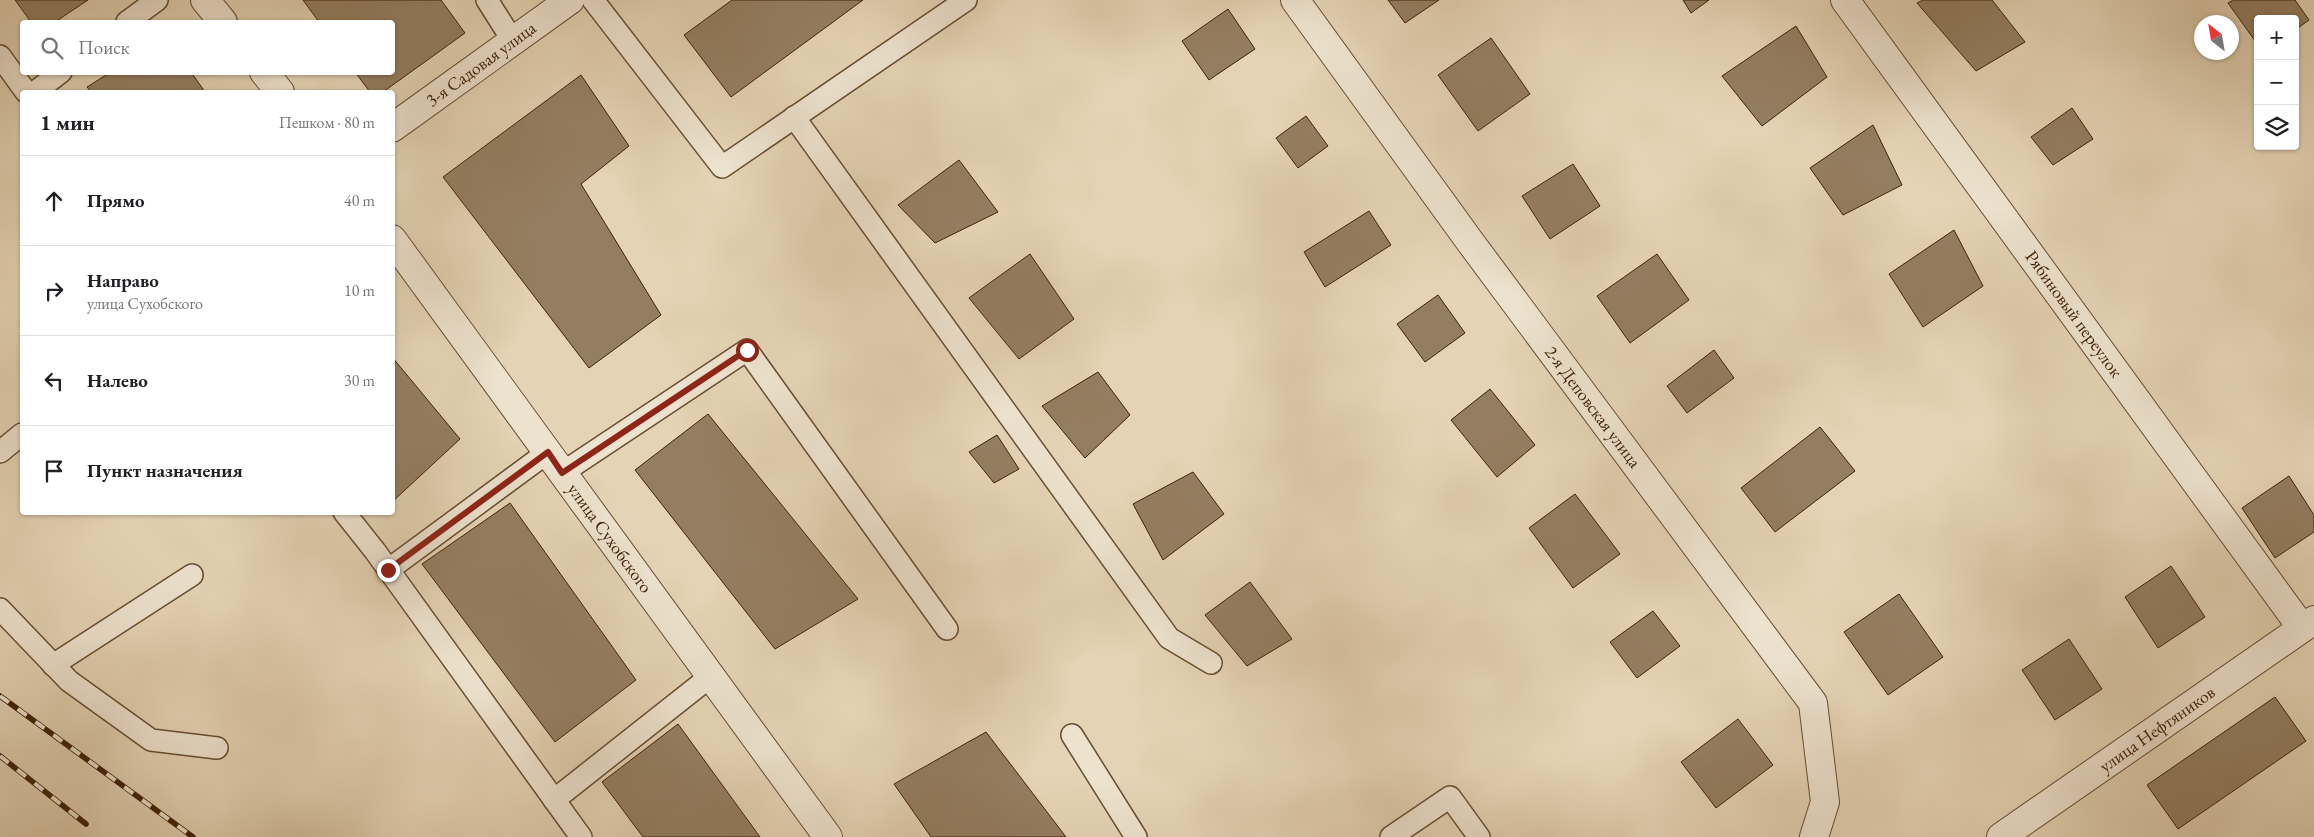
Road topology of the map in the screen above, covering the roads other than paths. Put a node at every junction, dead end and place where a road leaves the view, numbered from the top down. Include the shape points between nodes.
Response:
1 (156, 0) edge
2 (205, 0) edge
3 (487, 0) edge
4 (570, 0) edge
5 (593, 0) edge
6 (966, 0) edge
7 (1295, 0) edge
8 (1845, 0) edge
9 (130, 20) edge
10 (221, 20) edge
11 (513, 41) junction
12 (0, 56) edge
13 (57, 75) edge
14 (266, 75) edge
15 (25, 90) edge
16 (37, 90) edge
17 (278, 90) edge
18 (794, 117) junction
19 (395, 126) edge
20 (395, 243) edge
21 (20, 436) edge
22 (0, 452) edge
23 (555, 462) junction
24 (346, 515) edge
25 (388, 570) junction
26 (192, 575) dead end
27 (0, 609) edge
28 (2308, 624) edge
29 (946, 629) dead end
30 (1210, 663) dead end
31 (53, 665) junction
32 (710, 676) junction
33 (1072, 734) dead end
34 (217, 748) dead end
35 (554, 800) junction
36 (581, 837) edge
37 (828, 837) edge
38 (1136, 837) edge
39 (1391, 837) edge
40 (1479, 837) edge
41 (1814, 837) edge
42 (2001, 837) edge

1 - 9 lane
2 - 10 street
3 - 11 lane
4 - 11 street, 3-я Садовая улица
5 - 18 lane via 722,166
6 - 18 lane
7 - 41 street, 2-я Деповская улица via 1813,703 1825,802
8 - 28 street, Рябиновый переулок
11 - 19 street, 3-я Садовая улица
12 - 15 lane
13 - 16 lane
14 - 17 street
18 - 30 lane via 1170,638
20 - 23 street, улица Сухобского
21 - 22 lane
23 - 25 lane
23 - 29 lane via 747,350
23 - 32 street, улица Сухобского
24 - 25 lane
25 - 35 lane
26 - 31 lane
27 - 31 lane
28 - 42 street, улица Нефтяников
31 - 34 lane via 69,681 151,740
32 - 35 lane
32 - 37 street, улица Сухобского
33 - 38 lane
35 - 36 lane
39 - 40 lane via 1450,797

